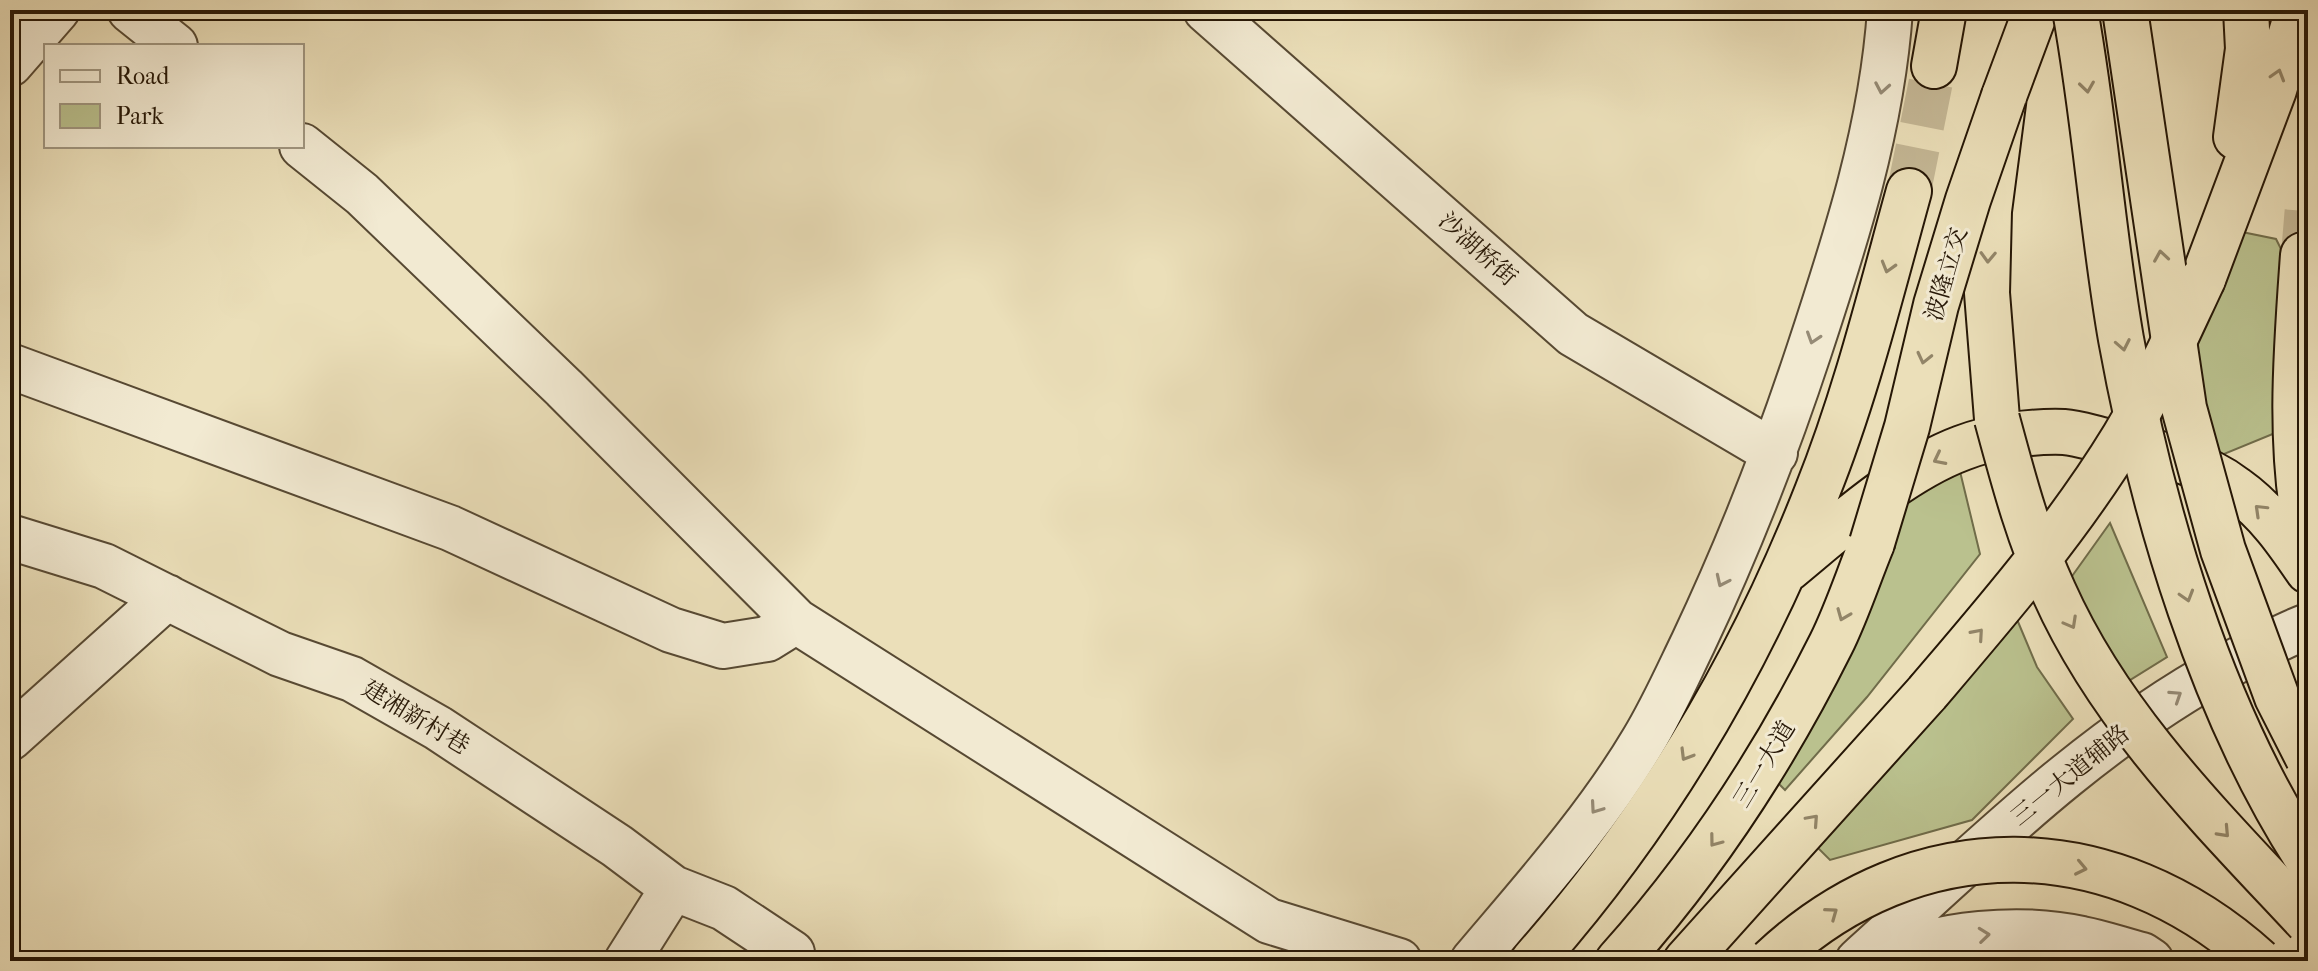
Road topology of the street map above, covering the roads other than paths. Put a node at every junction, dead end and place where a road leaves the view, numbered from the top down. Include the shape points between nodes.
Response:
1 (57, 10) edge
2 (130, 10) edge
3 (1206, 10) edge
4 (1890, 10) edge
5 (1944, 10) edge
6 (2036, 10) edge
7 (2075, 10) edge
8 (2125, 10) edge
9 (2246, 10) edge
10 (2298, 10) edge
11 (172, 44) edge
12 (10, 64) edge
13 (1934, 66) tunnel mouth
14 (2004, 96) junction
15 (304, 148) edge
16 (1909, 191) tunnel mouth
17 (2303, 255) dead end
18 (2203, 279) junction
19 (10, 366) edge
20 (1775, 453) junction
21 (10, 537) edge
22 (1872, 543) joint
23 (2308, 543) edge
24 (2308, 571) edge
25 (1782, 574) junction
26 (167, 597) junction
27 (796, 621) junction
28 (2308, 626) edge
29 (10, 738) edge
30 (2308, 758) edge
31 (2308, 860) edge
32 (673, 888) junction
33 (2308, 922) edge
34 (792, 953) dead end
35 (627, 961) edge
36 (1399, 961) edge
37 (1473, 961) edge
38 (1533, 961) edge
39 (1618, 961) edge
40 (1686, 961) edge
41 (1771, 961) edge
42 (1858, 961) edge
43 (1882, 961) edge
44 (2151, 961) edge
45 (2259, 961) edge

1 - 12 street
2 - 11 street
3 - 20 street, 沙湖桥街 via 1573,334
4 -> 20 street via 1877,119 1850,227
5 - 13 main road
6 - 14 main road, 波隆立交
7 -> 31 main road, bridge via 2121,338 2152,481 2191,610 2240,735
30 -> 8 main road, bridge via 2277,697 2223,550 2184,408
9 - 18 main road via 2248,49 2235,147
18 -> 10 main road via 2274,90
14 -> 22 main road, 波隆立交, bridge via 1945,275
14 -> 33 main road, bridge via 1989,211 1987,293 1997,419 2022,511 2054,594 2103,681 2196,802
15 - 27 street via 373,205 564,388
16 -> 25 main road via 1867,346 1818,491
17 - 23 main road via 2294,425
40 -> 18 main road, bridge via 1927,693 2042,553 2124,437
19 - 27 street via 450,528 671,630 723,646 767,639
20 -> 37 street via 1727,572 1643,741 1582,829
21 - 26 street, 建湘新村巷 via 104,566
22 -> 39 main road, 三一大道 via 1832,642 1781,738 1720,836
24 -> 25 main road via 2286,537 2234,487 2186,461 2066,432 2022,433 1962,447 1868,504
25 -> 38 main road via 1726,688 1673,777
26 - 29 street
26 - 32 street, 建湘新村巷 via 280,654 352,679 438,728
27 - 36 street via 1269,921
42 -> 28 street, 三一大道辅路 via 2084,761 2197,683
32 - 34 street, 建湘新村巷 via 724,908
32 - 35 street
41 -> 45 main road, bridge via 1840,906 1942,865 1994,860 2052,862 2151,889 2191,908
43 -> 44 street via 1946,939 2012,932 2080,938

